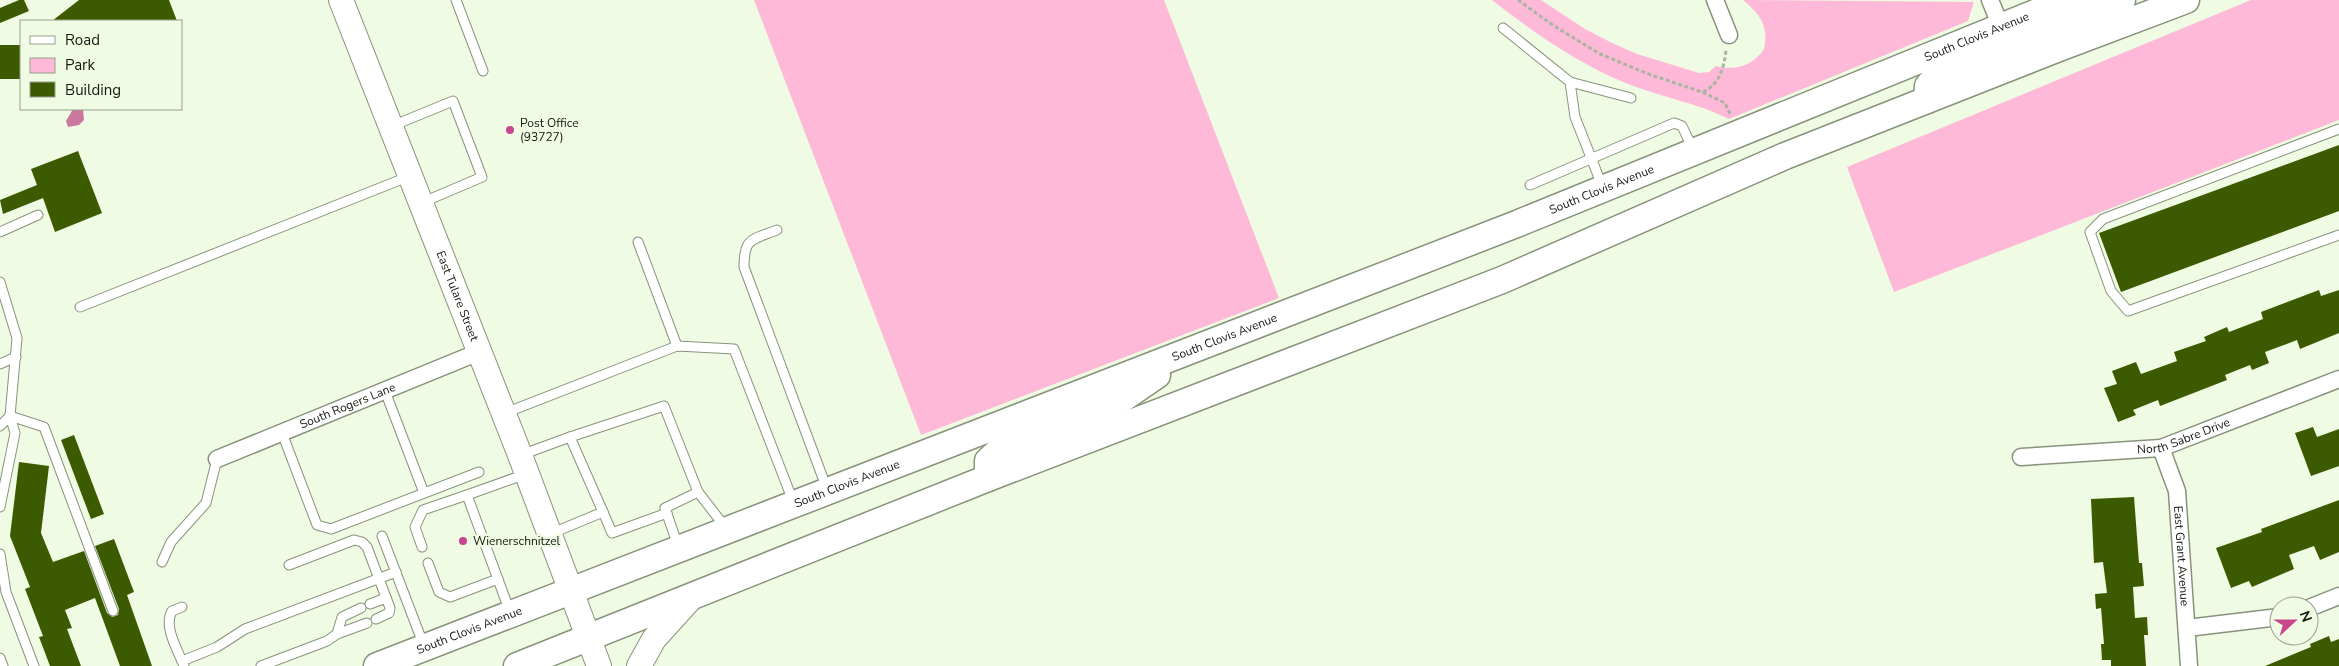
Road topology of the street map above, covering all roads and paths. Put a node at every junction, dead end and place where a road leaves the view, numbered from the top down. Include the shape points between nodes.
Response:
1 (341, 0) edge
2 (456, 0) edge
3 (1518, 0) edge
4 (1715, 0) edge
5 (1990, 0) edge
6 (2067, 0) edge
7 (2100, 0) edge
8 (2122, 0) edge
9 (2186, 0) edge
10 (2001, 27) junction
11 (1503, 28) dead end
12 (1729, 35) joint
13 (2059, 48) junction
14 (483, 71) dead end
15 (1570, 82) junction
16 (1702, 92) junction
17 (1632, 98) dead end
18 (1927, 100) junction
19 (391, 126) junction
20 (2339, 129) edge
21 (1740, 133) junction
22 (1694, 152) junction
23 (1591, 158) junction
24 (410, 176) junction
25 (1530, 185) dead end
26 (1603, 189) junction
27 (420, 203) junction
28 (38, 215) dead end
29 (776, 230) dead end
30 (0, 232) edge
31 (2339, 236) edge
32 (638, 242) dead end
33 (0, 282) edge
34 (80, 307) dead end
35 (677, 346) junction
36 (1195, 349) junction
37 (479, 352) junction
38 (16, 357) junction
39 (0, 364) edge
40 (2339, 380) edge
41 (385, 391) junction
42 (503, 414) junction
43 (10, 416) junction
44 (0, 426) edge
45 (282, 433) junction
46 (570, 436) junction
47 (2161, 448) junction
48 (2020, 457) dead end
49 (217, 459) joint
50 (523, 464) junction
51 (479, 472) dead end
52 (988, 478) junction
53 (828, 491) junction
54 (698, 492) junction
55 (424, 493) junction
56 (467, 495) junction
57 (794, 504) junction
58 (0, 506) edge
59 (602, 512) junction
60 (667, 514) junction
61 (727, 530) junction
62 (549, 534) junction
63 (382, 536) dead end
64 (422, 548) dead end
65 (679, 549) junction
66 (0, 554) edge
67 (162, 562) dead end
68 (428, 563) dead end
69 (290, 565) dead end
70 (396, 572) junction
71 (379, 578) junction
72 (498, 579) junction
73 (571, 591) junction
74 (2339, 596) edge
75 (692, 597) junction
76 (386, 598) junction
77 (370, 604) dead end
78 (2319, 604) edge
79 (182, 607) dead end
80 (361, 608) dead end
81 (113, 611) dead end
82 (511, 614) junction
83 (2269, 618) edge
84 (2187, 628) junction
85 (337, 634) junction
86 (589, 638) junction
87 (424, 648) junction
88 (0, 658) edge
89 (183, 664) edge
90 (3, 666) edge
91 (34, 666) edge
92 (261, 666) edge
93 (377, 666) edge
94 (518, 666) edge
95 (599, 666) edge
96 (640, 666) edge
97 (2189, 666) edge

1 - 19 main road, East Tulare Street
2 - 14 lane
3 - 16 path via 1600,54
4 - 12 street
5 - 10 street
6 - 10 main road, South Clovis Avenue
7 - 18 main road via 2066,24 1938,75 1928,86
8 - 13 main road
9 - 13 main road
10 - 21 main road, South Clovis Avenue
11 - 15 lane
12 - 16 path via 1719,78
13 - 18 main road
15 - 17 lane
15 - 23 lane via 1575,117
16 - 21 path via 1725,103
18 - 52 main road via 1785,156 1502,280
19 - 24 main road, East Tulare Street
19 - 27 lane via 453,101 482,177
20 - 31 lane via 2103,219 2090,232 2111,291 2128,310
21 - 22 main road, South Clovis Avenue
22 - 23 lane via 1682,126 1674,123
22 - 26 main road, South Clovis Avenue
23 - 25 lane
23 - 26 lane
24 - 27 main road, East Tulare Street
24 - 34 lane
26 - 36 main road, South Clovis Avenue
27 - 37 main road, East Tulare Street
28 - 30 lane
29 - 53 lane via 750,241 744,249 744,267
32 - 35 lane
33 - 38 lane via 17,338
35 - 42 lane
35 - 57 lane via 734,349
36 - 52 main road via 1122,399 1003,447 988,461
36 - 53 main road, South Clovis Avenue
37 - 41 street, South Rogers Lane
37 - 42 main road, East Tulare Street
38 - 39 lane
38 - 43 lane
40 - 47 street, North Sabre Drive
41 - 45 street, South Rogers Lane
41 - 55 lane
42 - 50 main road, East Tulare Street
43 - 44 lane
43 - 58 lane via 15,433
43 - 81 lane via 44,427
45 - 49 street, South Rogers Lane
45 - 55 lane via 317,525 324,528 331,529
46 - 50 lane
46 - 54 lane via 664,406
46 - 59 lane
47 - 48 street, North Sabre Drive
47 - 84 street, East Grant Avenue via 2177,491
49 - 67 lane via 206,503 171,542
50 - 56 lane
50 - 62 main road, East Tulare Street
51 - 55 lane
52 - 75 main road
53 - 57 main road, South Clovis Avenue
54 - 60 lane via 665,508
54 - 61 lane
56 - 64 lane via 423,510 415,527
56 - 72 lane
57 - 61 main road, South Clovis Avenue
59 - 60 lane via 612,533
59 - 62 lane
60 - 65 lane
61 - 65 main road, South Clovis Avenue
62 - 73 main road, East Tulare Street
63 - 70 lane
65 - 73 main road, South Clovis Avenue
66 - 91 lane via 6,592
68 - 72 lane via 440,592 450,598
69 - 71 lane via 354,540 367,547
70 - 71 lane
70 - 87 lane
71 - 76 lane
71 - 89 lane via 245,628
72 - 82 lane
73 - 82 main road, South Clovis Avenue
73 - 86 main road, East Tulare Street
74 - 78 street
75 - 86 main road
75 - 96 main road via 654,639
76 - 77 lane
76 - 85 lane via 390,608 388,613
79 - 89 lane via 172,611 168,617
80 - 85 lane via 342,617
82 - 87 main road, South Clovis Avenue
83 - 84 street
84 - 97 street, East Grant Avenue
85 - 92 lane via 327,641
86 - 94 main road
86 - 95 main road, East Tulare Street
87 - 93 main road, South Clovis Avenue
88 - 90 lane

